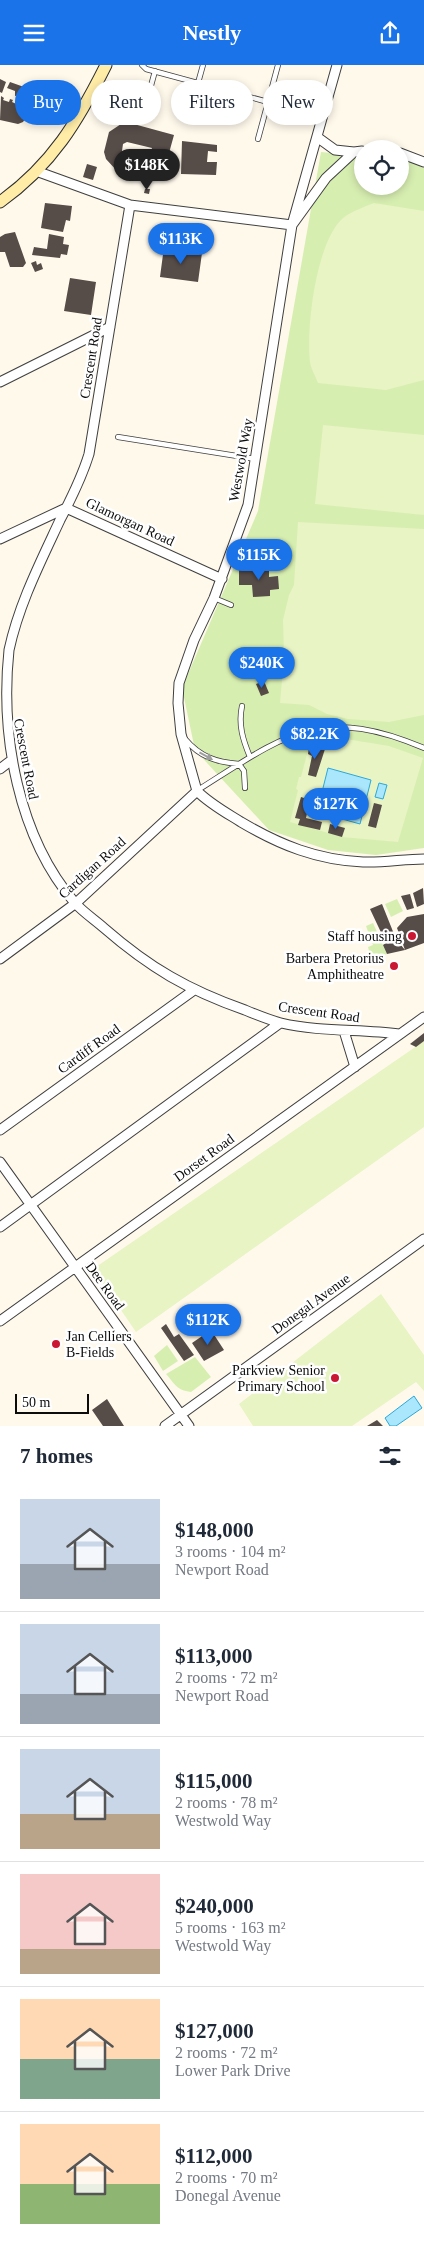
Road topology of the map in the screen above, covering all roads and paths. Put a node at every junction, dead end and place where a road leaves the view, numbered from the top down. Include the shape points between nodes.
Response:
1 (106, 65) edge
2 (142, 65) edge
3 (203, 65) edge
4 (278, 65) edge
5 (338, 65) edge
6 (155, 71) junction
7 (153, 80) edge
8 (187, 80) edge
9 (199, 80) edge
10 (274, 80) edge
11 (333, 82) edge
12 (263, 120) edge
13 (320, 125) edge
14 (317, 137) junction
15 (258, 139) dead end
16 (354, 151) edge
17 (354, 154) edge
18 (409, 156) edge
19 (424, 162) edge
20 (36, 171) junction
21 (0, 202) edge
22 (130, 205) junction
23 (292, 225) junction
24 (110, 327) junction
25 (0, 382) edge
26 (118, 437) dead end
27 (256, 459) junction
28 (66, 508) junction
29 (0, 539) edge
30 (222, 579) junction
31 (214, 598) junction
32 (231, 605) dead end
33 (242, 706) dead end
34 (181, 734) junction
35 (424, 748) edge
36 (250, 757) junction
37 (10, 762) junction
38 (239, 764) junction
39 (0, 769) edge
40 (245, 788) dead end
41 (197, 791) junction
42 (424, 859) edge
43 (76, 903) junction
44 (0, 959) edge
45 (194, 990) junction
46 (424, 1017) edge
47 (280, 1023) junction
48 (344, 1031) junction
49 (399, 1035) junction
50 (355, 1067) junction
51 (0, 1131) edge
52 (0, 1162) edge
53 (30, 1205) junction
54 (0, 1227) edge
55 (424, 1239) edge
56 (75, 1268) junction
57 (0, 1321) edge
58 (181, 1415) junction
59 (165, 1426) edge
60 (189, 1426) edge

1 - 20 main road via 72,129
2 - 6 lane
3 - 9 lane
4 - 10 lane
5 - 11 street
6 - 7 lane
6 - 8 lane
12 - 15 lane
13 - 14 street
14 - 16 street via 335,150
14 - 23 street
17 - 23 street, Westwold Way via 326,178
18 - 19 street
20 - 21 main road
20 - 22 street
22 - 23 street
22 - 24 street, Crescent Road
23 - 27 street, Westwold Way
24 - 25 street
24 - 28 street, Crescent Road via 88,454
26 - 27 lane
27 - 30 street, Westwold Way via 248,505
28 - 29 street, Glamorgan Road
28 - 30 street, Glamorgan Road
28 - 37 street, Crescent Road via 24,600 9,652 4,724
30 - 31 street, Westwold Way
31 - 32 lane
31 - 34 street, Westwold Way via 194,640 179,683
33 - 36 lane via 241,735
34 -> 38 lane via 192,747 211,760
34 - 41 street, Westwold Way
35 - 36 lane via 381,732 333,726 308,729
36 - 38 lane
37 - 39 street
37 - 43 street, Crescent Road via 19,802 32,834
38 - 40 lane via 244,771
38 - 41 lane
41 - 42 street via 258,832 295,850 363,862
41 - 43 street, Cardigan Road
43 - 44 street, Cardigan Road
43 - 45 street, Crescent Road via 131,952
45 - 47 street, Crescent Road
45 - 51 street, Cardiff Road
46 - 49 street, Dorset Road
47 - 48 street, Crescent Road
47 - 53 street
48 - 49 street, Crescent Road
48 - 50 street
49 - 50 street, Dorset Road
50 - 56 street, Dorset Road
52 - 53 street, Dee Road
53 - 54 street
53 - 56 street, Dee Road
55 - 58 street, Donegal Avenue
56 - 57 street, Dorset Road
56 - 58 street, Dee Road
58 - 59 street, Donegal Avenue
58 - 60 street, Dee Road

